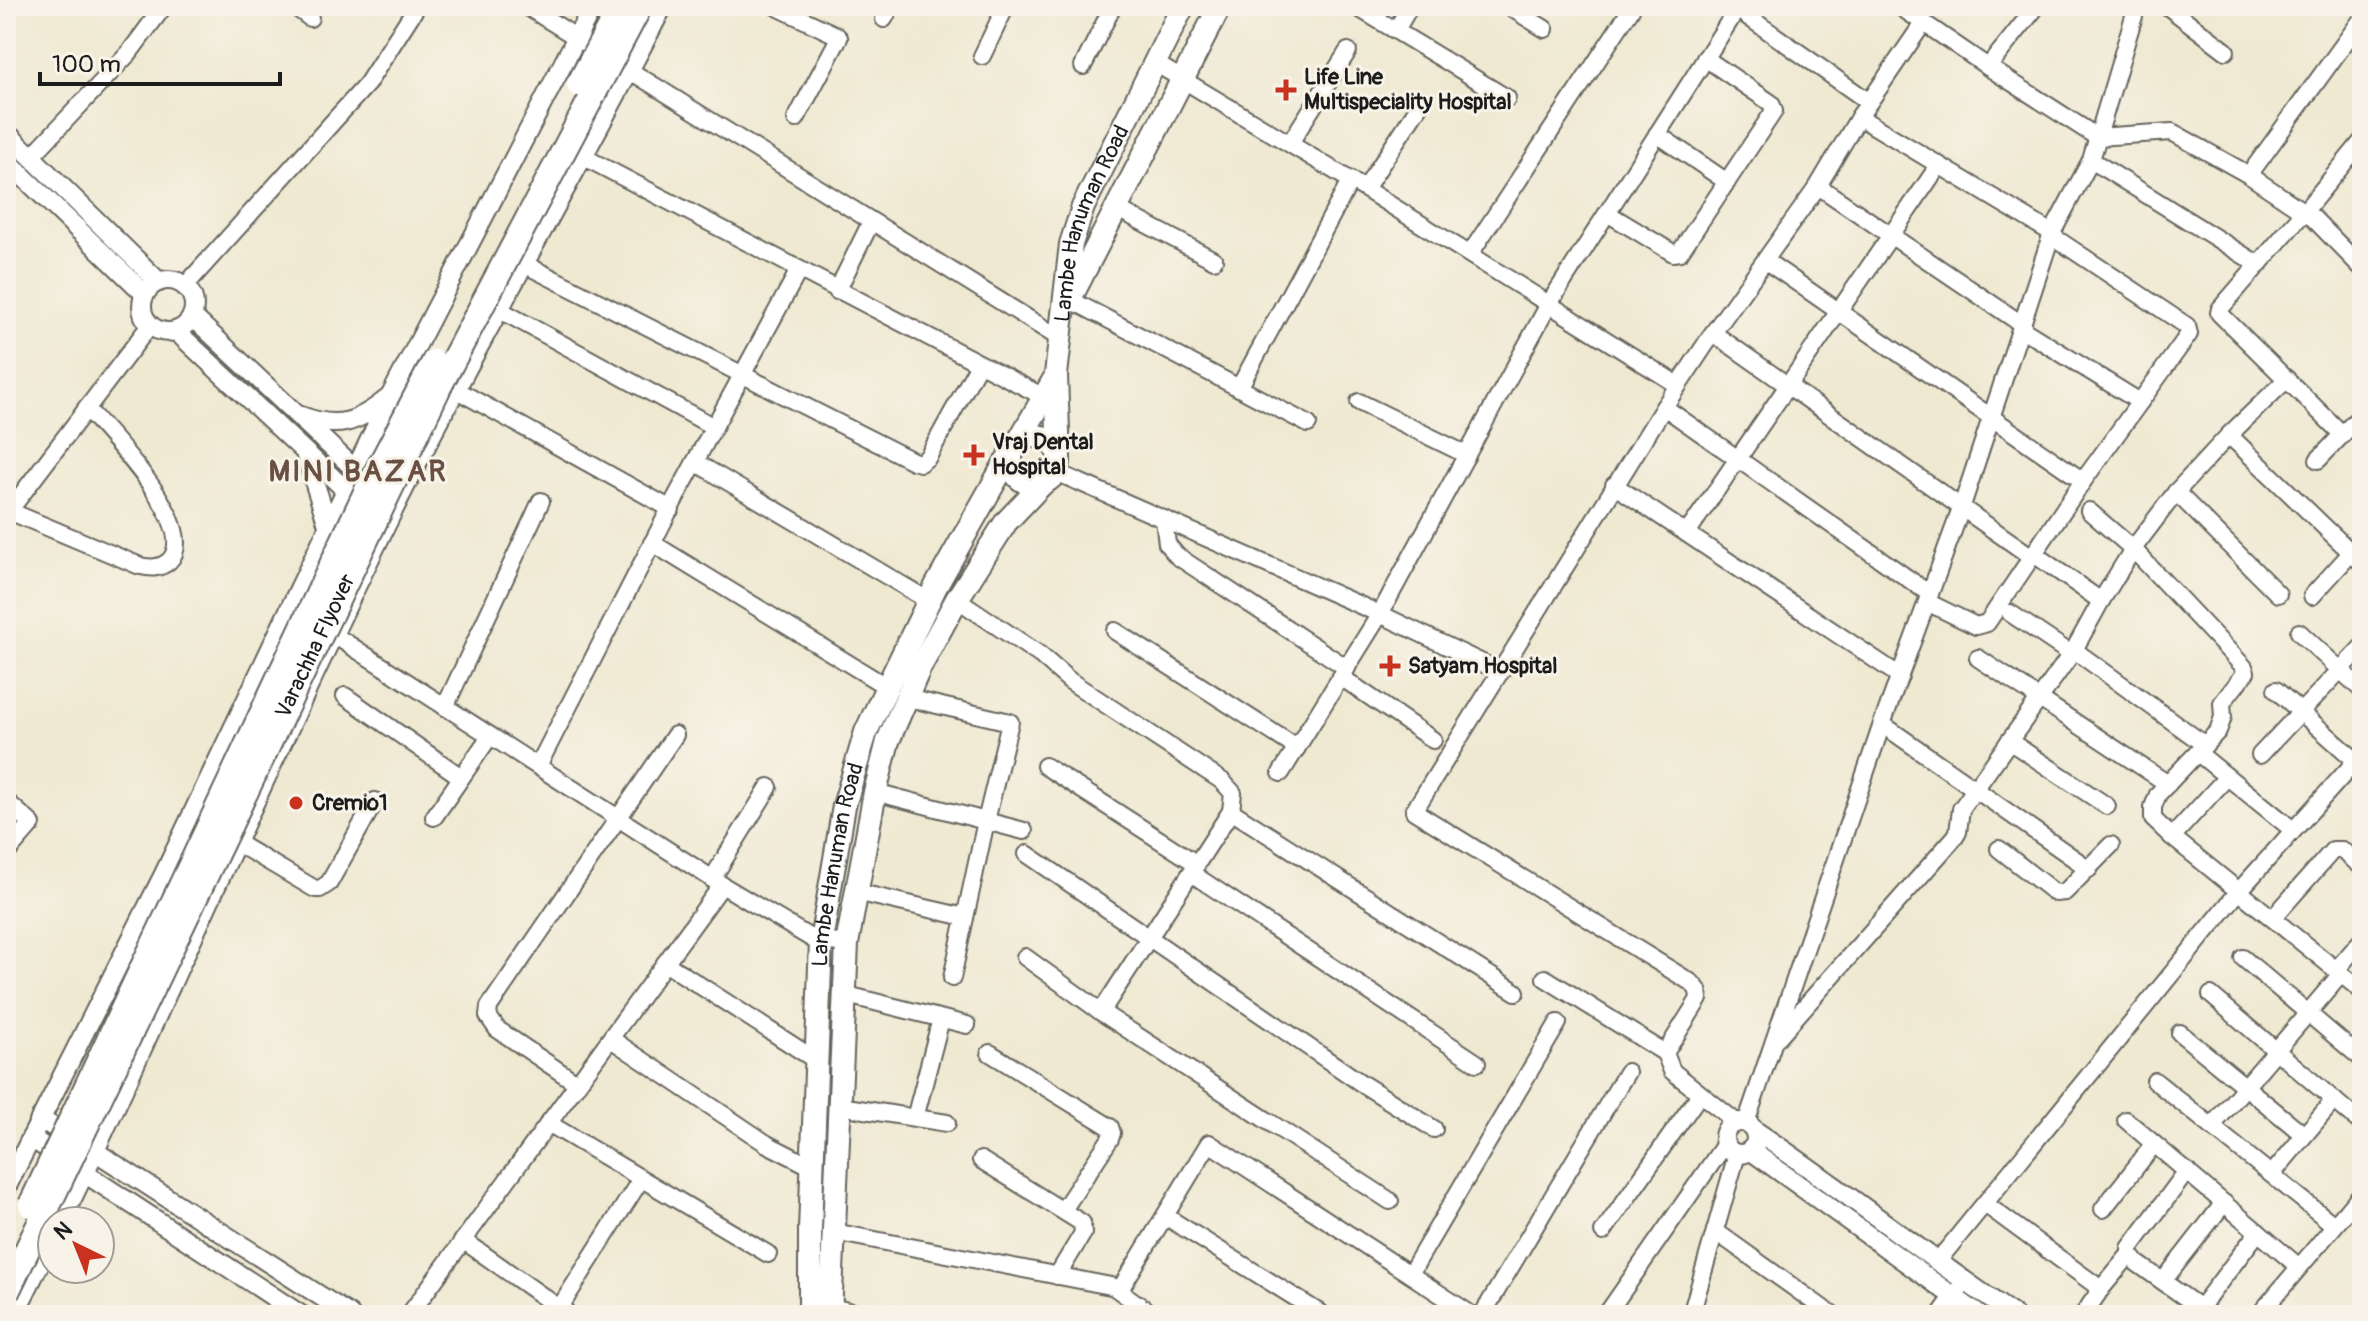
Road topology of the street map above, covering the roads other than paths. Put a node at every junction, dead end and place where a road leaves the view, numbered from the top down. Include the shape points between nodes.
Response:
1 (164, 6) edge
2 (294, 6) edge
3 (417, 6) edge
4 (526, 6) edge
5 (593, 6) edge
6 (621, 6) edge
7 (640, 6) edge
8 (663, 6) edge
9 (775, 6) edge
10 (1006, 6) edge
11 (1113, 6) edge
12 (1220, 6) edge
13 (1355, 6) edge
14 (1410, 6) edge
15 (1508, 6) edge
16 (1633, 6) edge
17 (2037, 6) edge
18 (2137, 6) edge
19 (2167, 6) edge
20 (1181, 7) edge
21 (1738, 8) edge
22 (1907, 8) edge
23 (802, 12) edge
24 (310, 18) dead end
25 (2362, 19) edge
26 (1924, 22) junction
27 (1545, 29) dead end
28 (1396, 30) junction
29 (577, 37) junction
30 (1348, 51) dead end
31 (2226, 51) dead end
32 (982, 56) dead end
33 (1705, 58) junction
34 (1155, 63) junction
35 (1083, 66) dead end
36 (1988, 67) junction
37 (629, 72) junction
38 (1183, 78) junction
39 (1507, 98) dead end
40 (1423, 100) dead end
41 (1869, 102) junction
42 (1859, 117) junction
43 (796, 119) dead end
44 (6, 132) edge
45 (1657, 134) junction
46 (2097, 137) junction
47 (2362, 141) edge
48 (1290, 143) junction
49 (582, 156) junction
50 (31, 157) junction
51 (6, 160) edge
52 (2091, 160) junction
53 (1939, 165) junction
54 (2249, 175) junction
55 (1727, 182) junction
56 (1358, 184) junction
57 (1818, 186) junction
58 (1116, 208) junction
59 (2304, 212) junction
60 (1607, 213) junction
61 (871, 222) junction
62 (2052, 234) junction
63 (1891, 235) junction
64 (1470, 254) junction
65 (1214, 260) dead end
66 (1766, 261) junction
67 (524, 264) junction
68 (2259, 265) junction
69 (2362, 268) edge
70 (799, 270) junction
71 (185, 286) junction
72 (152, 288) junction
73 (837, 291) junction
74 (1067, 304) junction
75 (1549, 304) junction
76 (500, 310) junction
77 (1839, 312) junction
78 (192, 316) junction
79 (150, 325) junction
80 (2023, 327) junction
81 (176, 331) junction
82 (1713, 333) junction
83 (1061, 339) junction
84 (979, 364) junction
85 (743, 374) junction
86 (1056, 375) junction
87 (2287, 379) junction
88 (1678, 385) junction
89 (1788, 386) junction
90 (1239, 388) junction
91 (455, 389) junction
92 (390, 397) junction
93 (1044, 397) junction
94 (1359, 402) dead end
95 (2140, 402) junction
96 (1664, 407) junction
97 (86, 408) junction
98 (294, 413) junction
99 (2362, 414) edge
100 (1991, 418) junction
101 (1308, 424) dead end
102 (714, 427) junction
103 (2342, 434) junction
104 (2229, 435) junction
105 (1014, 448) junction
106 (305, 452) junction
107 (1467, 455) junction
108 (1737, 459) junction
109 (2318, 460) dead end
110 (695, 462) junction
111 (354, 469) junction
112 (1052, 472) junction
113 (2083, 481) junction
114 (1614, 485) junction
115 (345, 490) junction
116 (2176, 492) junction
117 (541, 501) dead end
118 (396, 505) junction
119 (671, 509) junction
120 (1961, 509) junction
121 (2089, 511) dead end
122 (8, 513) edge
123 (1164, 519) junction
124 (328, 525) junction
125 (386, 526) junction
126 (1687, 533) junction
127 (652, 543) junction
128 (2133, 549) junction
129 (2358, 552) edge
130 (2033, 556) junction
131 (2278, 594) dead end
132 (2312, 596) dead end
133 (1928, 598) junction
134 (957, 599) junction
135 (929, 601) junction
136 (2101, 601) junction
137 (2010, 613) dead end
138 (1380, 614) junction
139 (1115, 631) dead end
140 (2299, 632) dead end
141 (334, 635) junction
142 (2362, 647) edge
143 (2073, 652) junction
144 (1978, 658) dead end
145 (2341, 669) junction
146 (1344, 672) junction
147 (1501, 672) junction
148 (1900, 676) junction
149 (2276, 690) dead end
150 (2362, 690) edge
151 (897, 693) junction
152 (345, 696) dead end
153 (2040, 698) junction
154 (445, 707) junction
155 (2301, 712) junction
156 (1882, 724) junction
157 (675, 735) dead end
158 (490, 736) junction
159 (1433, 740) dead end
160 (2009, 741) junction
161 (1297, 748) junction
162 (2201, 749) junction
163 (2260, 755) dead end
164 (2359, 758) edge
165 (538, 766) junction
166 (1045, 766) dead end
167 (1281, 773) dead end
168 (461, 777) junction
169 (2227, 777) junction
170 (2168, 784) junction
171 (769, 787) dead end
172 (1975, 789) junction
173 (875, 792) junction
174 (6, 801) edge
175 (375, 801) dead end
176 (2107, 806) dead end
177 (1231, 811) junction
178 (434, 817) dead end
179 (618, 818) junction
180 (986, 821) junction
181 (2293, 830) junction
182 (1024, 831) dead end
183 (2172, 837) junction
184 (237, 843) junction
185 (2111, 845) dead end
186 (1999, 849) dead end
187 (6, 854) edge
188 (1027, 854) dead end
189 (2362, 867) edge
190 (1194, 868) junction
191 (2089, 869) junction
192 (717, 882) junction
193 (2239, 891) junction
194 (856, 892) junction
195 (965, 917) junction
196 (2273, 918) junction
197 (1150, 937) junction
198 (2362, 940) edge
199 (821, 941) junction
200 (847, 944) junction
201 (1025, 957) dead end
202 (2243, 958) dead end
203 (665, 963) junction
204 (2338, 972) junction
205 (952, 978) dead end
206 (1545, 978) dead end
207 (2362, 991) edge
208 (1516, 992) dead end
209 (843, 994) junction
210 (2211, 995) dead end
211 (1101, 1012) junction
212 (2308, 1013) junction
213 (941, 1019) junction
214 (1558, 1023) dead end
215 (967, 1025) dead end
216 (2180, 1033) dead end
217 (611, 1039) junction
218 (1773, 1043) junction
219 (2276, 1051) junction
220 (990, 1053) dead end
221 (1665, 1053) junction
222 (2362, 1059) edge
223 (817, 1061) junction
224 (1477, 1063) dead end
225 (1627, 1072) dead end
226 (2155, 1081) dead end
227 (578, 1084) junction
228 (2245, 1087) junction
229 (1700, 1094) junction
230 (2334, 1100) junction
231 (840, 1106) junction
232 (915, 1118) junction
233 (40, 1119) junction
234 (2126, 1120) dead end
235 (548, 1123) junction
236 (947, 1123) dead end
237 (2362, 1124) edge
238 (1745, 1125) junction
239 (2212, 1126) junction
240 (1434, 1129) dead end
241 (2304, 1135) junction
242 (31, 1138) junction
243 (2154, 1144) junction
244 (1737, 1149) junction
245 (96, 1152) junction
246 (981, 1160) dead end
247 (812, 1167) junction
248 (2187, 1171) junction
249 (85, 1173) junction
250 (2272, 1174) junction
251 (641, 1179) junction
252 (6, 1188) edge
253 (2362, 1193) edge
254 (1390, 1201) dead end
255 (2224, 1203) junction
256 (1985, 1204) junction
257 (69, 1205) edge
258 (2103, 1209) dead end
259 (1063, 1210) junction
260 (1165, 1216) junction
261 (2334, 1225) junction
262 (1715, 1231) junction
263 (834, 1232) junction
264 (1603, 1232) dead end
265 (2258, 1232) junction
266 (463, 1240) junction
267 (768, 1254) dead end
268 (2130, 1254) junction
269 (6, 1258) edge
270 (1937, 1262) junction
271 (2299, 1267) junction
272 (36, 1271) edge
273 (1410, 1274) junction
274 (1057, 1276) junction
275 (2164, 1280) junction
276 (1964, 1282) junction
277 (1114, 1287) junction
278 (2101, 1289) junction
279 (6, 1294) edge
280 (1952, 1297) junction
281 (2205, 1311) edge
282 (564, 1312) edge
283 (824, 1312) edge
284 (14, 1315) edge
285 (301, 1315) edge
286 (350, 1315) edge
287 (409, 1315) edge
288 (865, 1315) edge
289 (1153, 1315) edge
290 (1323, 1315) edge
291 (1472, 1315) edge
292 (1482, 1315) edge
293 (1606, 1315) edge
294 (1691, 1315) edge
295 (1832, 1315) edge
296 (1940, 1315) edge
297 (1979, 1315) edge
298 (2014, 1315) edge
299 (2083, 1315) edge
300 (2259, 1315) edge

1 - 50 street via 129,53
2 - 24 street
3 - 71 street via 367,84
4 - 29 street
5 - 29 street
6 - 269 main road, Varachha Flyover, bridge via 366,492
7 - 279 main road, Varachha Flyover, bridge via 439,387
8 - 37 street
9 - 23 street
10 - 32 street
11 - 35 street
12 - 38 main road, Lambe Hanuman Road
13 - 28 street
14 - 28 street
15 - 27 street
16 - 64 street
17 - 36 street
18 - 46 street
19 - 31 street
20 - 34 main road, Lambe Hanuman Road
21 - 33 street
21 - 41 street
22 - 26 street
23 - 43 street via 839,41
25 - 54 street
26 - 36 street
26 - 41 street
28 - 39 street
29 - 37 street
29 - 92 street
30 - 48 street
33 - 45 street
33 - 55 street via 1774,107
34 - 38 street
34 - 74 main road, Lambe Hanuman Road via 1083,207 1071,244
36 - 46 street
37 - 49 street
37 - 61 street
38 - 48 street
38 - 58 main road, Lambe Hanuman Road
40 - 56 street
41 - 42 street
42 - 53 street
42 - 57 street
44 - 50 street
45 - 55 street
45 - 60 street
46 - 52 street
46 - 54 street via 2172,132
47 - 59 street
48 - 56 street
49 - 67 street
49 - 70 street
50 - 72 street
51 - 72 street
52 - 62 street
52 - 68 street
53 - 62 street
53 - 63 street
54 - 59 street
55 - 60 street via 1680,252 1673,253
56 - 64 street
56 - 90 street
57 - 63 street
57 - 66 street
58 - 65 street
58 - 74 main road, Lambe Hanuman Road
59 - 68 street
59 - 69 street
60 - 75 street
61 - 73 street
61 - 83 street
62 - 80 street
62 - 95 street via 2189,328
63 - 77 street
63 - 80 street
64 - 75 street
66 - 77 street
66 - 82 street
67 - 76 street
67 - 85 street
68 - 87 street via 2219,313
70 - 73 street
70 - 85 street
71 - 72 street via 174,281
71 - 78 street via 193,300
72 - 79 street via 142,310
73 - 84 street
74 - 83 main road
74 - 90 street
75 - 88 street
75 - 107 street
76 - 91 street
76 - 102 street
77 - 89 street
77 - 100 street
78 - 81 street
78 - 98 street
79 - 81 street
79 - 97 street
80 - 95 street
80 - 100 street
81 - 106 street
82 - 88 street
82 - 89 street
83 - 86 main road
84 - 85 street via 920,463
84 - 93 street
85 - 102 street
86 - 93 main road, Lambe Hanuman Road
86 - 112 main road
87 - 103 street
87 - 104 street
88 - 96 street
89 - 108 street
89 - 120 street
90 - 101 street
91 - 118 street
91 - 119 street
92 - 98 street via 348,422 317,422
92 - 111 street
93 - 105 main road, Lambe Hanuman Road
94 - 107 street
95 - 113 street
96 - 108 street
96 - 114 street
97 - 122 street
97 - 122 street via 145,475 178,541 175,555 164,566 140,566
98 - 111 street
99 - 103 street
100 - 113 street
100 - 120 street
102 - 110 street
103 - 109 street
104 - 116 street
104 - 129 street
105 - 112 main road via 1011,467 1027,483
105 - 112 main road via 1031,436 1047,439 1058,451
105 - 135 main road, Lambe Hanuman Road
106 - 115 street
106 - 124 street
107 - 138 street
108 - 126 street
108 - 133 street
110 - 119 street
110 - 135 street
111 - 115 street
111 - 118 street
112 - 123 street
112 - 134 main road, Lambe Hanuman Road via 1006,522
113 - 130 street
114 - 126 street
114 - 147 street
115 - 124 street
115 - 125 street
116 - 128 street
116 - 131 street
117 - 154 street
118 - 125 street
119 - 127 street
120 - 130 street
120 - 133 street
121 - 128 street
123 - 138 street
123 - 146 street via 1167,544 1177,556
124 - 233 street via 164,874
125 - 141 street
126 - 148 street
127 - 151 street
127 - 165 street
128 - 136 street
128 - 162 street via 2246,672 2222,703 2222,724
129 - 132 street
130 - 133 street via 1981,626
130 - 136 street
133 - 148 street
134 - 151 main road, Lambe Hanuman Road via 919,669
134 - 177 street via 1222,781 1233,793
135 - 151 main road, Lambe Hanuman Road
136 - 143 street
137 - 143 street
138 - 146 street
138 - 147 street
139 - 161 street
140 - 145 street
141 - 154 street
141 - 184 street
142 - 145 street
143 - 153 street
143 - 162 street
144 - 153 street
145 - 150 street
145 - 155 street
146 - 159 street
146 - 161 street
147 - 221 street via 1414,811 1692,983 1699,999
148 - 156 street
149 - 155 street
151 - 173 main road, Lambe Hanuman Road
151 - 180 street via 1010,722
151 - 199 main road, Lambe Hanuman Road via 866,732 844,806
152 - 168 street
153 - 160 street
153 - 170 street
154 - 158 street
155 - 163 street
155 - 164 street
156 - 172 street
156 - 218 street
157 - 179 street
158 - 165 street
158 - 168 street
160 - 172 street
160 - 176 street
161 - 167 street
162 - 169 street
162 - 170 street
164 - 181 street
165 - 179 street
166 - 190 street
168 - 178 street
169 - 181 street
169 - 183 street
170 - 183 street via 2152,813
171 - 192 street
172 - 191 street
172 - 218 street via 1961,809 1955,837
173 - 180 street
173 - 194 main road, Lambe Hanuman Road
174 - 187 street via 32,824
175 - 184 street via 329,883 320,889
177 - 190 street
177 - 208 street
179 - 192 street
179 - 227 street via 489,1007 488,1016 497,1029
180 - 182 street
180 - 195 street
181 - 193 street
183 - 193 street
184 - 245 street
185 - 191 street
186 - 191 street via 2055,893 2065,892
188 - 197 street
189 - 196 street via 2342,850 2333,850
190 - 197 street
190 - 224 street
192 - 199 street
192 - 203 street
193 - 196 street
193 - 256 street
194 - 195 street
194 - 200 main road, Lambe Hanuman Road
195 - 205 street
196 - 204 street
197 - 211 street
197 - 240 street
198 - 204 street
199 - 200 street
199 - 223 main road, Lambe Hanuman Road
200 - 209 main road, Lambe Hanuman Road
201 - 211 street
202 - 212 street
203 - 217 street
203 - 223 street
204 - 207 street
204 - 212 street
206 - 221 street
209 - 213 street
209 - 231 main road, Lambe Hanuman Road
210 - 219 street
211 - 254 street
212 - 219 street
212 - 222 street
213 - 215 street
213 - 232 street
214 - 273 street
216 - 228 street
217 - 227 street
217 - 247 street via 767,1144
218 - 238 street
219 - 228 street
219 - 230 street
220 - 259 street via 1110,1127 1110,1139
221 - 229 street via 1672,1071
223 - 247 main road, Lambe Hanuman Road
225 - 292 street
226 - 239 street
227 - 235 street
228 - 239 street
228 - 241 street
229 - 238 street
229 - 264 street
230 - 237 street
230 - 241 street
231 - 232 street
231 - 263 main road, Lambe Hanuman Road
232 - 236 street
233 - 242 street
233 - 245 street
234 - 243 street
235 - 251 street
235 - 266 street
238 - 244 street via 1755,1143
238 - 244 street via 1725,1130 1723,1137
238 - 270 street
239 - 250 street
241 - 250 street
242 - 249 street
242 - 252 street
243 - 248 street
243 - 258 street
244 - 262 street
244 - 280 street
244 - 293 street
245 - 249 street
245 - 286 street
246 - 259 street
247 - 283 main road, Lambe Hanuman Road
248 - 255 street
248 - 268 street
249 - 257 street
249 - 285 street
250 - 261 street
251 - 267 street
251 - 282 street
253 - 261 street
255 - 265 street
255 - 275 street
256 - 270 street
256 - 278 street
259 - 274 street via 1084,1228
260 - 273 street via 1209,1143
260 - 277 street via 1121,1288
260 - 290 street
261 - 271 street
262 - 294 street
262 - 295 street
263 - 274 street
263 - 283 main road, Lambe Hanuman Road
265 - 271 street
265 - 281 street
266 - 282 street
266 - 287 street
268 - 275 street
268 - 278 street
270 - 276 street
271 - 300 street
272 - 284 street
273 - 291 street
274 - 277 street
275 - 281 street
276 - 280 street
276 - 298 street
277 - 289 street
278 - 299 street
280 - 296 street
280 - 297 street
283 - 288 street

